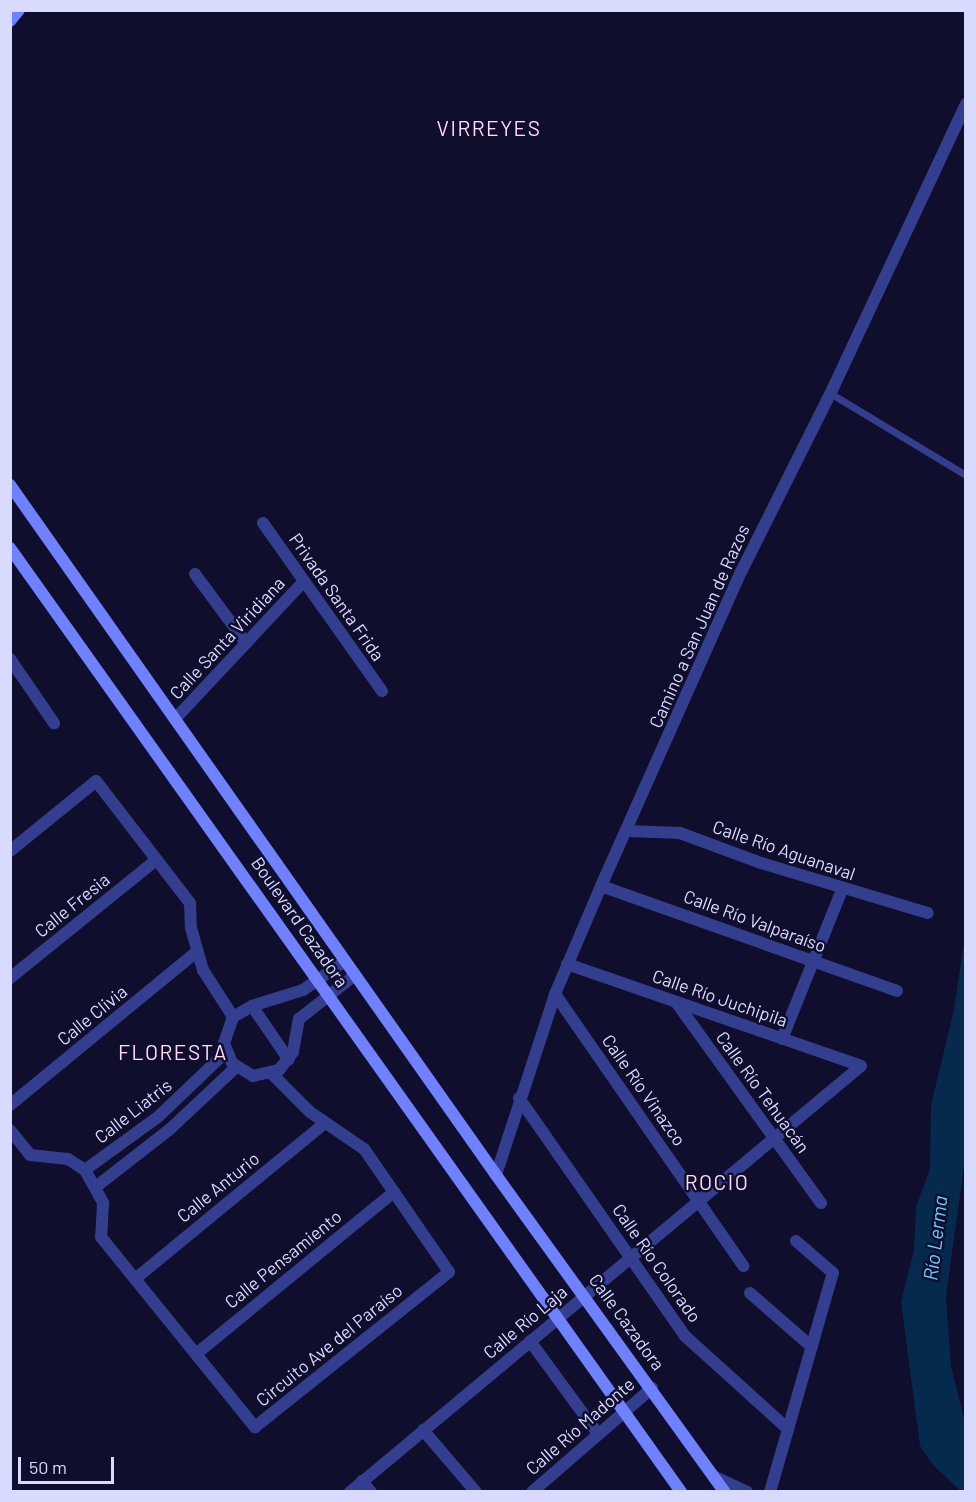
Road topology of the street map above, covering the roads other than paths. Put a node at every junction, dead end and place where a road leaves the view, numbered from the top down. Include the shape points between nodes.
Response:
1 (19, 10) edge
2 (10, 21) edge
3 (966, 104) edge
4 (830, 393) junction
5 (966, 475) edge
6 (10, 485) edge
7 (263, 523) dead end
8 (10, 548) edge
9 (195, 574) dead end
10 (304, 581) junction
11 (246, 643) junction
12 (10, 659) edge
13 (382, 691) dead end
14 (175, 719) junction
15 (54, 723) dead end
16 (627, 831) junction
17 (10, 851) edge
18 (156, 860) junction
19 (601, 885) junction
20 (843, 890) junction
21 (928, 913) dead end
22 (196, 952) junction
23 (345, 961) junction
24 (813, 961) junction
25 (567, 964) junction
26 (355, 975) junction
27 (10, 978) edge
28 (318, 979) junction
29 (897, 991) dead end
30 (555, 993) junction
31 (329, 994) junction
32 (676, 1002) junction
33 (252, 1006) junction
34 (233, 1017) junction
35 (782, 1039) junction
36 (226, 1052) junction
37 (289, 1060) junction
38 (861, 1066) joint
39 (236, 1067) junction
40 (272, 1074) junction
41 (519, 1098) junction
42 (10, 1105) edge
43 (324, 1124) junction
44 (10, 1131) edge
45 (774, 1138) junction
46 (85, 1170) junction
47 (496, 1175) junction
48 (97, 1186) junction
49 (394, 1192) junction
50 (698, 1201) junction
51 (821, 1203) dead end
52 (796, 1241) dead end
53 (631, 1258) junction
54 (743, 1266) dead end
55 (135, 1279) junction
56 (750, 1293) dead end
57 (586, 1295) junction
58 (559, 1317) junction
59 (530, 1341) junction
60 (812, 1347) junction
61 (196, 1354) junction
62 (652, 1388) junction
63 (625, 1411) junction
64 (788, 1429) junction
65 (423, 1430) junction
66 (598, 1434) junction
67 (715, 1477) junction
68 (362, 1481) junction
69 (350, 1491) edge
70 (371, 1491) edge
71 (476, 1491) edge
72 (532, 1491) edge
73 (681, 1491) edge
74 (725, 1491) edge
75 (747, 1491) edge
76 (770, 1491) edge

1 - 2 street
3 - 4 street, Camino a San Juan de Razos
4 - 5 lane
4 - 16 street, Camino a San Juan de Razos via 741,572
6 - 14 street, Boulevard Cazadora
7 - 10 street, Privada Santa Frida
8 - 28 street, Boulevard Cazadora
9 - 11 street
10 - 11 street, Calle Santa Viridiana
10 - 13 street, Privada Santa Frida
11 - 14 street, Calle Santa Viridiana
12 - 15 street
14 - 23 street, Boulevard Cazadora
16 - 19 street, Camino a San Juan de Razos
16 - 20 street, Calle Río Aguanaval via 680,833
17 - 18 street via 96,781
18 - 22 street via 190,903
18 - 27 street, Calle Fresia
19 - 24 street, Calle Río Valparaíso
19 - 25 street, Camino a San Juan de Razos
20 - 21 street, Calle Río Aguanaval
20 - 24 street
22 - 34 street via 211,987
22 - 42 street, Calle Clivia
23 - 26 street, Boulevard Cazadora
23 - 28 street
24 - 29 street, Calle Río Valparaíso
24 - 35 street
25 - 30 street, Camino a San Juan de Razos
25 - 32 street, Calle Río Juchipila
26 - 31 street
26 - 47 street, Boulevard Cazadora
28 - 31 street, Boulevard Cazadora
28 - 33 street via 286,997
30 - 41 street, Camino a San Juan de Razos
30 - 50 street, Calle Río Vinazco
31 - 37 street via 299,1019
31 - 58 street, Boulevard Cazadora
32 - 35 street, Calle Río Juchipila
32 - 45 street, Calle Río Tehuacán
33 - 34 street
33 - 37 street
34 - 36 street via 225,1034
35 - 38 street, Calle Río Juchipila
36 - 39 street
36 - 46 street, Calle Liatris via 159,1116
37 - 40 street
38 - 45 street, Calle Río Laja
39 - 40 street via 253,1076
39 - 48 street, Calle Liatris via 169,1130
40 - 43 street, Circuito Ave del Paraíso
41 - 47 street, Camino a San Juan de Razos
41 - 53 street, Calle Río Colorado
43 - 49 street, Circuito Ave del Paraíso via 364,1149
43 - 55 street, Calle Anturio
44 - 46 street, Circuito Ave del Paraíso via 30,1155 68,1159
45 - 50 street, Calle Río Laja
45 - 51 street, Calle Río Tehuacán
46 - 48 street, Circuito Ave del Paraíso
47 - 57 street, Calle Cazadora
48 - 55 street, Circuito Ave del Paraíso via 103,1203 100,1237
49 - 61 street, Calle Pensamiento
49 - 61 street, Circuito Ave del Paraíso via 449,1272 255,1427
50 - 53 street, Calle Río Laja
50 - 54 street, Calle Río Vinazco
52 - 60 street via 833,1273
53 - 57 street, Calle Río Laja
53 - 64 street, Calle Río Colorado via 685,1336
55 - 61 street, Circuito Ave del Paraíso
56 - 60 street
57 - 58 street, Calle Río Laja
57 - 62 street, Calle Cazadora
58 - 59 street, Calle Río Laja
58 - 63 street
59 - 65 street, Calle Río Laja
59 - 66 street
60 - 64 street
62 - 63 street, Calle Río Madonte
62 - 67 street, Calle Cazadora
63 - 66 street, Calle Río Madonte
63 - 73 street
64 - 76 street
65 - 68 street, Calle Río Laja
65 - 71 street
66 - 72 street, Calle Río Madonte
67 - 74 street, Calle Cazadora
67 - 75 street
68 - 69 street, Calle Río Laja
68 - 70 street

